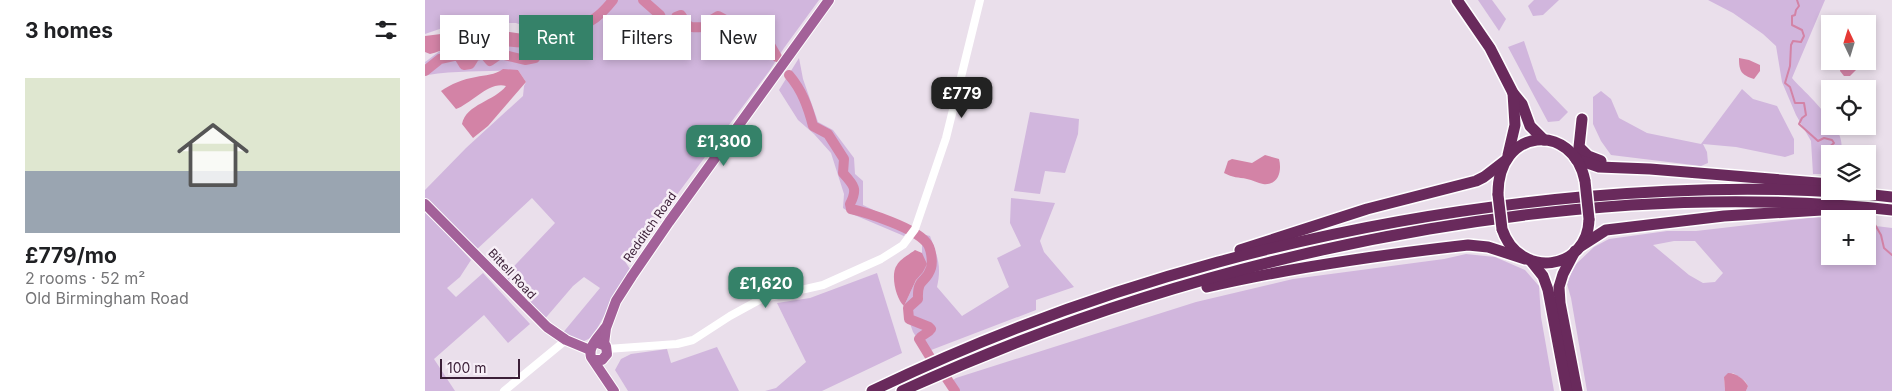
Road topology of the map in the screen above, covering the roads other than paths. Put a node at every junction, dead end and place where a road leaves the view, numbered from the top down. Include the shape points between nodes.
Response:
1 (829, 0) edge
2 (980, 0) edge
3 (1457, 0) edge
4 (1513, 93) junction
5 (1582, 119) dead end
6 (1544, 140) junction
7 (1507, 158) junction
8 (1577, 159) junction
9 (1650, 169) junction
10 (1821, 183) edge
11 (1876, 191) edge
12 (1892, 195) edge
13 (425, 204) edge
14 (1866, 207) junction
15 (1892, 210) edge
16 (1578, 248) junction
17 (1528, 260) junction
18 (1197, 268) junction
19 (1135, 300) junction
20 (606, 328) junction
21 (566, 340) junction
22 (591, 347) junction
23 (603, 353) junction
24 (504, 391) edge
25 (614, 391) edge
26 (872, 391) edge
27 (902, 391) edge
28 (1567, 391) edge
29 (1577, 391) edge

1 - 20 main road, Redditch Road via 642,261 616,301
2 - 23 street via 946,138 913,233 899,248 823,284 761,299 686,342
3 - 4 highway via 1490,48
4 - 6 highway via 1522,104 1530,126
4 - 7 highway via 1515,125
5 - 9 highway via 1579,147 1588,156 1599,161
6 - 7 highway via 1523,144
6 - 8 highway via 1564,147
7 - 17 highway, bridge via 1500,174 1498,195 1502,229 1511,246
7 - 18 highway via 1476,181 1315,224 1229,253
8 - 9 highway via 1599,168
8 - 16 highway, bridge via 1585,181 1589,219 1588,230
9 - 10 highway
11 - 12 highway
12 - 18 highway via 1748,189 1640,192 1550,200 1397,222
13 - 21 main road, Bittell Road via 537,318
14 - 15 highway
14 - 16 highway via 1724,216 1606,230
14 - 19 highway via 1726,201 1610,206 1520,215 1360,241
16 - 17 highway via 1559,261
16 - 29 highway via 1559,287
17 - 19 highway via 1488,247 1468,245 1326,263
17 - 28 highway via 1543,276 1548,290
18 - 26 highway via 1086,303 948,357
19 - 27 highway via 1038,333
20 - 22 main road, Redditch Road
20 - 23 main road, Redditch Road
21 - 22 main road, Bittell Road
21 - 24 street
22 - 23 main road via 597,343
22 - 23 main road via 591,356
23 - 25 main road, Redditch Road via 604,376

